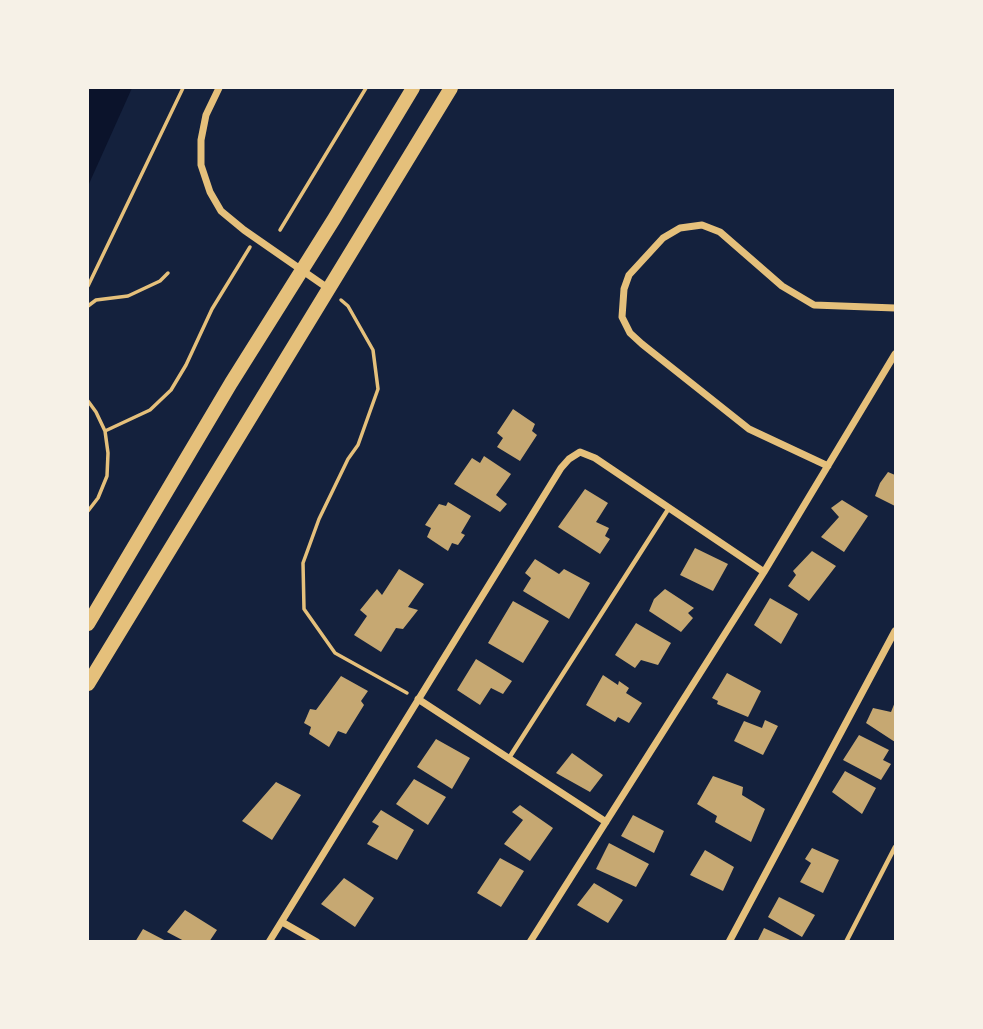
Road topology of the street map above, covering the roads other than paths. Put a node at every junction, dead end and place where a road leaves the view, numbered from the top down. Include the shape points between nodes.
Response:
1 (219, 88) edge
2 (413, 88) edge
3 (452, 88) edge
4 (302, 269) junction
5 (330, 289) junction
6 (895, 308) edge
7 (895, 354) edge
8 (828, 466) junction
9 (669, 508) junction
10 (764, 572) junction
11 (88, 624) edge
12 (895, 631) edge
13 (88, 684) edge
14 (418, 699) junction
15 (509, 758) junction
16 (606, 822) junction
17 (895, 847) edge
18 (282, 922) junction
19 (269, 942) edge
20 (317, 942) edge
21 (530, 942) edge
22 (729, 942) edge
23 (846, 942) edge

1 - 4 street via 201,140 201,165 210,192 221,211
2 - 4 main road
3 - 5 main road
4 - 5 street
4 - 11 main road
5 - 13 main road
6 - 8 street via 814,305 782,286 720,232 702,225 680,228 663,238 629,275 622,317 630,333 749,429
7 - 8 street
8 - 10 street
9 - 10 street
9 - 14 street via 580,452 561,468
9 - 15 lane
10 - 16 street
12 - 22 street
14 - 15 street
14 - 18 street
15 - 16 street
16 - 21 street
17 - 23 lane
18 - 19 street
18 - 20 street

